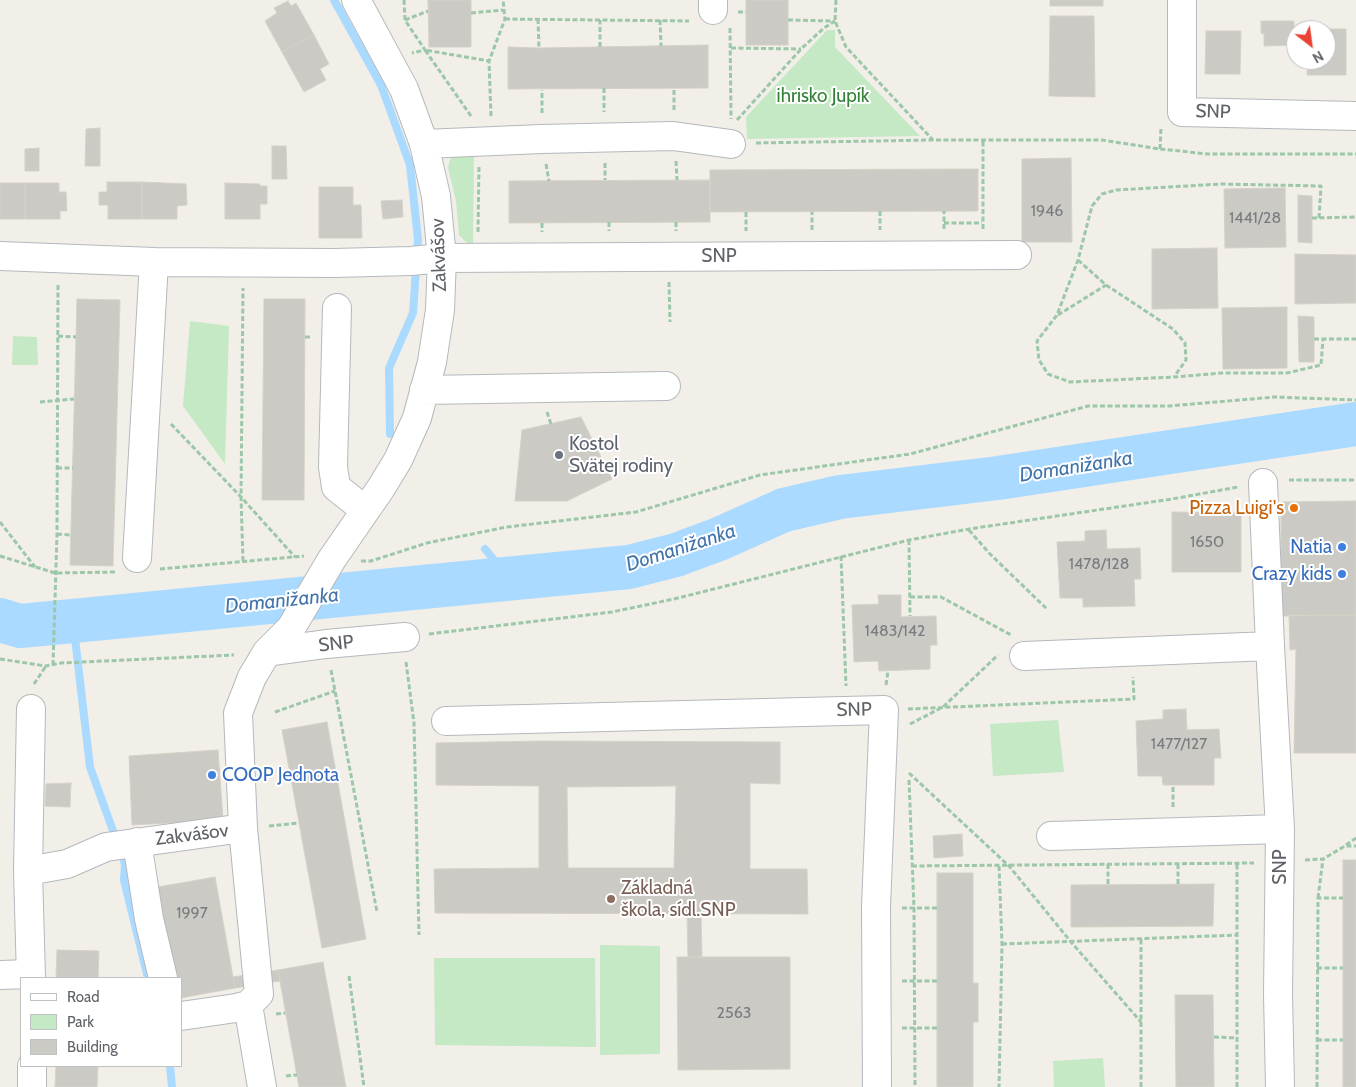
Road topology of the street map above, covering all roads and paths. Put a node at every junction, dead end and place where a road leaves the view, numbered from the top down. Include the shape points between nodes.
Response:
1 (356, 0) edge
2 (404, 0) edge
3 (502, 0) edge
4 (836, 0) edge
5 (1182, 0) edge
6 (503, 10) junction
7 (428, 11) dead end
8 (713, 13) edge
9 (471, 14) dead end
10 (505, 19) junction
11 (538, 19) junction
12 (405, 20) junction
13 (600, 20) junction
14 (660, 20) junction
15 (788, 20) dead end
16 (835, 20) junction
17 (660, 46) dead end
18 (600, 47) dead end
19 (539, 48) dead end
20 (731, 48) junction
21 (425, 50) junction
22 (801, 50) junction
23 (388, 59) junction
24 (489, 61) junction
25 (1356, 116) edge
26 (933, 140) junction
27 (983, 140) junction
28 (485, 141) junction
29 (424, 144) junction
30 (731, 144) joint
31 (1356, 154) edge
32 (1356, 217) edge
33 (1312, 218) dead end
34 (1318, 218) junction
35 (982, 222) junction
36 (944, 224) dead end
37 (983, 255) junction
38 (1016, 255) dead end
39 (0, 256) edge
40 (669, 257) junction
41 (59, 258) junction
42 (478, 258) junction
43 (425, 260) junction
44 (1078, 260) junction
45 (154, 262) junction
46 (244, 262) junction
47 (1106, 285) junction
48 (337, 308) dead end
49 (1057, 315) junction
50 (670, 322) dead end
51 (58, 336) junction
52 (76, 337) dead end
53 (1314, 339) dead end
54 (1323, 339) junction
55 (1356, 339) edge
56 (1174, 377) junction
57 (666, 386) dead end
58 (424, 390) junction
59 (146, 398) junction
60 (74, 399) dead end
61 (57, 400) junction
62 (1356, 400) edge
63 (40, 402) dead end
64 (57, 468) junction
65 (73, 468) dead end
66 (1356, 480) edge
67 (1263, 482) junction
68 (241, 497) junction
69 (365, 510) junction
70 (0, 522) edge
71 (969, 529) junction
72 (57, 534) junction
73 (71, 535) dead end
74 (909, 540) junction
75 (0, 556) edge
76 (294, 556) junction
77 (841, 556) junction
78 (332, 559) junction
79 (243, 561) junction
80 (137, 566) junction
81 (35, 568) junction
82 (55, 573) junction
83 (910, 596) junction
84 (1048, 610) dead end
85 (910, 616) dead end
86 (405, 637) junction
87 (326, 644) junction
88 (1270, 646) junction
89 (1014, 648) junction
90 (267, 652) junction
91 (0, 660) edge
92 (53, 665) junction
93 (1133, 677) dead end
94 (335, 691) junction
95 (943, 707) junction
96 (31, 709) dead end
97 (847, 710) junction
98 (884, 710) junction
99 (274, 712) dead end
100 (446, 721) dead end
101 (910, 733) dead end
102 (243, 828) junction
103 (1280, 829) junction
104 (1051, 836) dead end
105 (1356, 838) edge
106 (137, 842) junction
107 (1345, 846) junction
108 (1356, 846) edge
109 (1322, 859) junction
110 (1280, 862) junction
111 (1237, 863) junction
112 (1108, 864) junction
113 (1178, 864) junction
114 (912, 866) junction
115 (999, 866) junction
116 (1008, 866) junction
117 (28, 871) junction
118 (1178, 884) dead end
119 (1108, 885) dead end
120 (1318, 898) junction
121 (1343, 898) dead end
122 (876, 908) junction
123 (914, 908) junction
124 (936, 908) dead end
125 (377, 912) dead end
126 (419, 935) dead end
127 (1237, 935) junction
128 (1142, 939) junction
129 (1071, 942) junction
130 (1002, 944) junction
131 (1317, 968) junction
132 (1343, 968) dead end
133 (0, 975) edge
134 (31, 976) edge
135 (349, 976) dead end
136 (163, 977) edge
137 (914, 980) junction
138 (902, 981) dead end
139 (937, 981) dead end
140 (248, 1005) junction
141 (182, 1016) edge
142 (1141, 1022) junction
143 (901, 1028) dead end
144 (915, 1028) junction
145 (937, 1028) dead end
146 (1214, 1037) dead end
147 (1237, 1038) junction
148 (1317, 1040) junction
149 (1343, 1040) dead end
150 (32, 1067) edge
151 (32, 1087) edge
152 (262, 1087) edge
153 (364, 1087) edge
154 (877, 1087) edge
155 (915, 1087) edge
156 (999, 1087) edge
157 (1141, 1087) edge
158 (1237, 1087) edge
159 (1280, 1087) edge
160 (1317, 1087) edge

1 - 23 street, Zakvášov
2 - 12 path
3 - 6 path
4 - 16 path
5 - 25 street, SNP via 1182,112
6 - 9 path
6 - 10 path
7 - 12 path
8 - 14 path
8 - 20 path
10 - 11 path
10 - 24 path
11 - 13 path
11 - 19 path
12 - 21 path
13 - 14 path
13 - 18 path
14 - 17 path
15 - 16 path
16 - 22 path
16 - 26 path via 846,47
20 - 22 path
20 - 22 path via 731,126
21 - 23 path
21 - 24 path
21 - 28 path
23 - 29 street, Zakvášov via 404,89
24 - 28 path
26 - 27 path
26 - 30 path
27 - 31 path via 1102,140 1208,154
27 - 35 path
28 - 29 street
28 - 30 street via 673,136
28 - 42 path
29 - 43 street, Zakvášov via 436,196
32 - 34 path
33 - 34 path
34 - 44 path via 1321,186 1221,184 1116,190 1102,194 1092,206
35 - 36 path
35 - 37 path
37 - 38 street, SNP
37 - 40 street, SNP
39 - 41 street, Zakvášov
40 - 42 street, SNP
40 - 50 path
41 - 45 street, Zakvášov
41 - 51 path
42 - 43 street, SNP
43 - 46 street, Zakvášov
43 - 58 street, Zakvášov via 440,310
44 - 47 path
44 - 49 path
45 - 46 street, Zakvášov
45 - 59 street
46 - 68 path
47 - 49 path
47 - 56 path via 1173,328 1185,343 1186,360
48 - 69 street via 333,467 336,487
49 - 56 path via 1037,341 1039,360 1048,374 1070,382
51 - 52 path
51 - 61 path
53 - 54 path
54 - 55 path
54 - 56 path via 1321,365 1287,373
57 - 58 street
58 - 69 street, Zakvášov via 417,418 398,460
59 - 68 path
59 - 80 street
60 - 61 path
61 - 63 path
61 - 64 path
62 - 78 path via 1275,397 1168,406 1088,406 910,454 760,475 636,512 506,527 428,543 371,561
64 - 65 path
64 - 72 path
66 - 67 path
67 - 71 path
67 - 88 street, SNP
68 - 76 path
68 - 79 path
69 - 78 street, Zakvášov
70 - 81 path
71 - 74 path
71 - 84 path
72 - 73 path
72 - 82 path
74 - 77 path
74 - 83 path
75 - 81 path
76 - 78 path via 316,554
76 - 79 path
77 - 86 path via 612,612
77 - 97 path
78 - 90 street, Zakvášov via 291,628
79 - 80 path
80 - 82 path
81 - 82 path
82 - 92 path
83 - 85 path
83 - 89 path via 941,597
86 - 87 street, SNP
86 - 126 path via 414,723
87 - 90 street, SNP
87 - 94 path
88 - 89 street
88 - 103 street, SNP
89 - 95 path
90 - 92 path
90 - 102 street, Zakvášov via 252,677 238,713
91 - 92 path
93 - 95 path via 1134,699
94 - 99 path
94 - 125 path
95 - 98 path
95 - 101 path via 910,723
96 - 117 street
97 - 98 street, SNP
97 - 100 street, SNP
98 - 122 street, SNP
102 - 106 street, Zakvášov
102 - 140 street via 259,994
103 - 104 street
103 - 110 street, SNP
105 - 107 path
106 - 117 street, Zakvášov via 106,847 67,864
106 - 136 street via 149,919
107 - 108 path
107 - 109 path
109 - 110 path
109 - 120 path
110 - 111 path
110 - 159 street, SNP
111 - 113 path
111 - 127 path
112 - 113 path
112 - 116 path
112 - 119 path
113 - 118 path
114 - 115 path
114 - 116 path via 909,773
114 - 123 path
115 - 116 path
115 - 130 path
116 - 129 path
117 - 134 street
120 - 121 path
120 - 131 path
122 - 123 path
122 - 154 street, SNP
123 - 124 path
123 - 137 path
127 - 128 path
127 - 147 path
128 - 129 path
128 - 142 path
129 - 130 path
129 - 142 path
130 - 156 path
131 - 132 path
131 - 148 path
133 - 134 street
135 - 153 path
137 - 138 path
137 - 139 path
137 - 144 path
140 - 141 street
140 - 152 street
142 - 157 path
143 - 144 path
144 - 145 path
144 - 155 path
146 - 147 path
147 - 158 path
148 - 149 path
148 - 160 path
150 - 151 street

